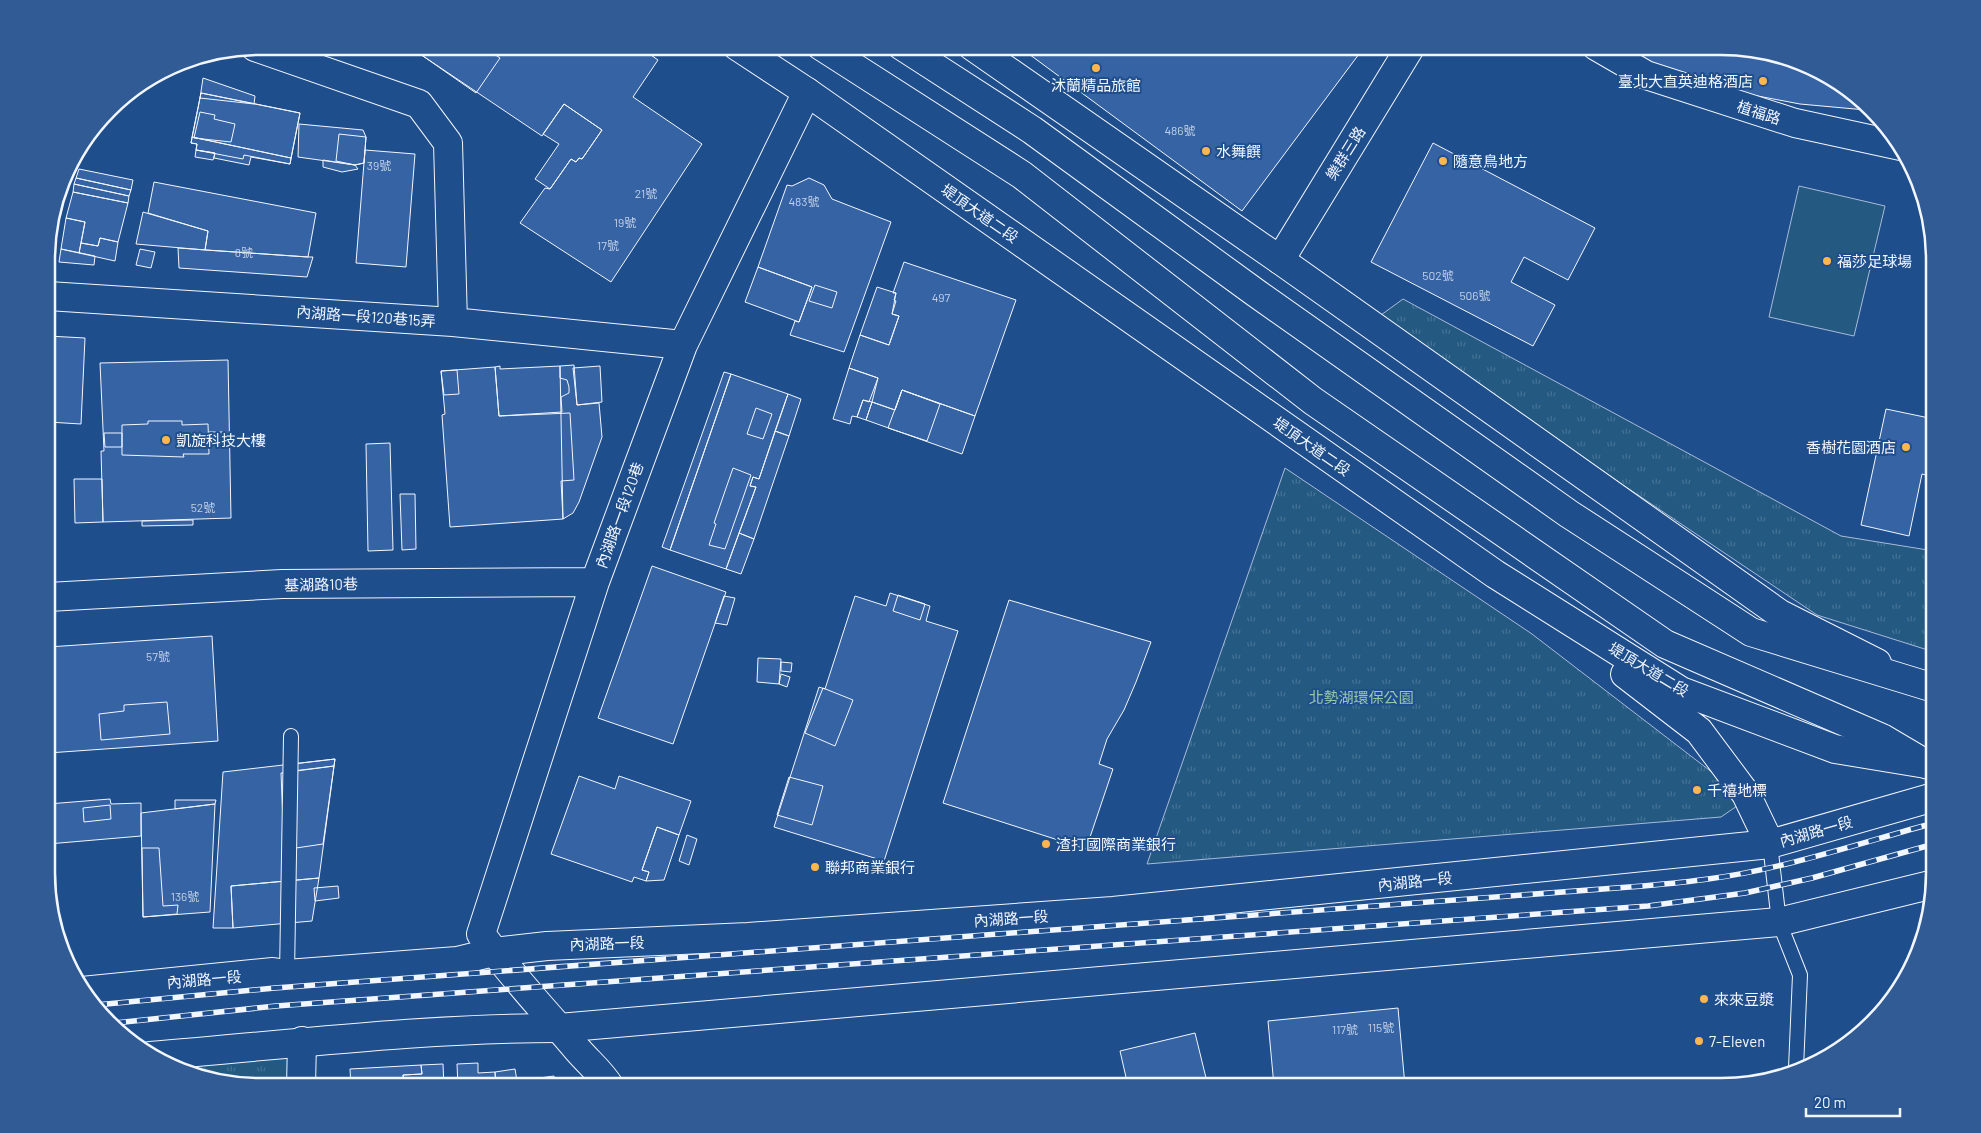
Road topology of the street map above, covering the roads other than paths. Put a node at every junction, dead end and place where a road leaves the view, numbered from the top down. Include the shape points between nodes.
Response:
1 (278, 55) edge
2 (751, 55) edge
3 (835, 55) edge
4 (916, 55) edge
5 (985, 55) edge
6 (1405, 55) edge
7 (1612, 55) edge
8 (807, 92) junction
9 (1890, 144) edge
10 (1280, 260) junction
11 (55, 296) edge
12 (453, 322) junction
13 (682, 345) junction
14 (1495, 574) junction
15 (595, 582) junction
16 (55, 597) edge
17 (1926, 686) edge
18 (1926, 686) edge
19 (292, 736) dead end
20 (1926, 764) edge
21 (1926, 765) edge
22 (1926, 799) edge
23 (1770, 844) junction
24 (1926, 886) edge
25 (1779, 922) junction
26 (494, 952) junction
27 (287, 974) junction
28 (91, 990) edge
29 (559, 1028) junction
30 (302, 1041) junction
31 (164, 1055) edge
32 (1796, 1063) edge
33 (301, 1078) edge
34 (604, 1078) edge

1 - 12 main road via 419,104 448,143
2 - 8 main road, 堤頂大道二段
3 - 20 main road, 堤頂大道二段 via 1022,175 1313,401 1665,644 1882,738
4 - 17 main road via 1032,130 1256,294 1569,514 1752,632
5 - 10 main road
6 - 10 main road, 樂群三路
7 - 9 main road, 植福路 via 1646,75 1795,123
8 - 13 main road, 內湖路一段120巷
8 - 14 main road, 堤頂大道二段
10 - 18 main road via 1780,614
11 - 12 main road, 內湖路一段120巷15弄
12 - 13 main road, 內湖路一段120巷15弄
13 - 15 main road, 內湖路一段120巷
14 - 21 main road, 堤頂大道二段 via 1681,691 1834,749
14 - 23 main road via 1699,731 1746,794
15 - 16 main road, 基湖路10巷 via 282,584
15 - 26 main road, 內湖路一段120巷 via 481,934
19 - 27 lane
22 - 23 main road, 內湖路一段
23 - 25 lane
23 - 26 main road, 內湖路一段 via 1113,911
24 - 25 main road
25 - 29 main road
25 - 32 lane via 1800,975
26 - 27 main road, 內湖路一段 via 458,961
26 - 29 main road
27 - 28 main road, 內湖路一段 via 273,972
29 - 30 main road via 488,1028
29 - 34 main road
30 - 31 main road
30 - 33 main road

